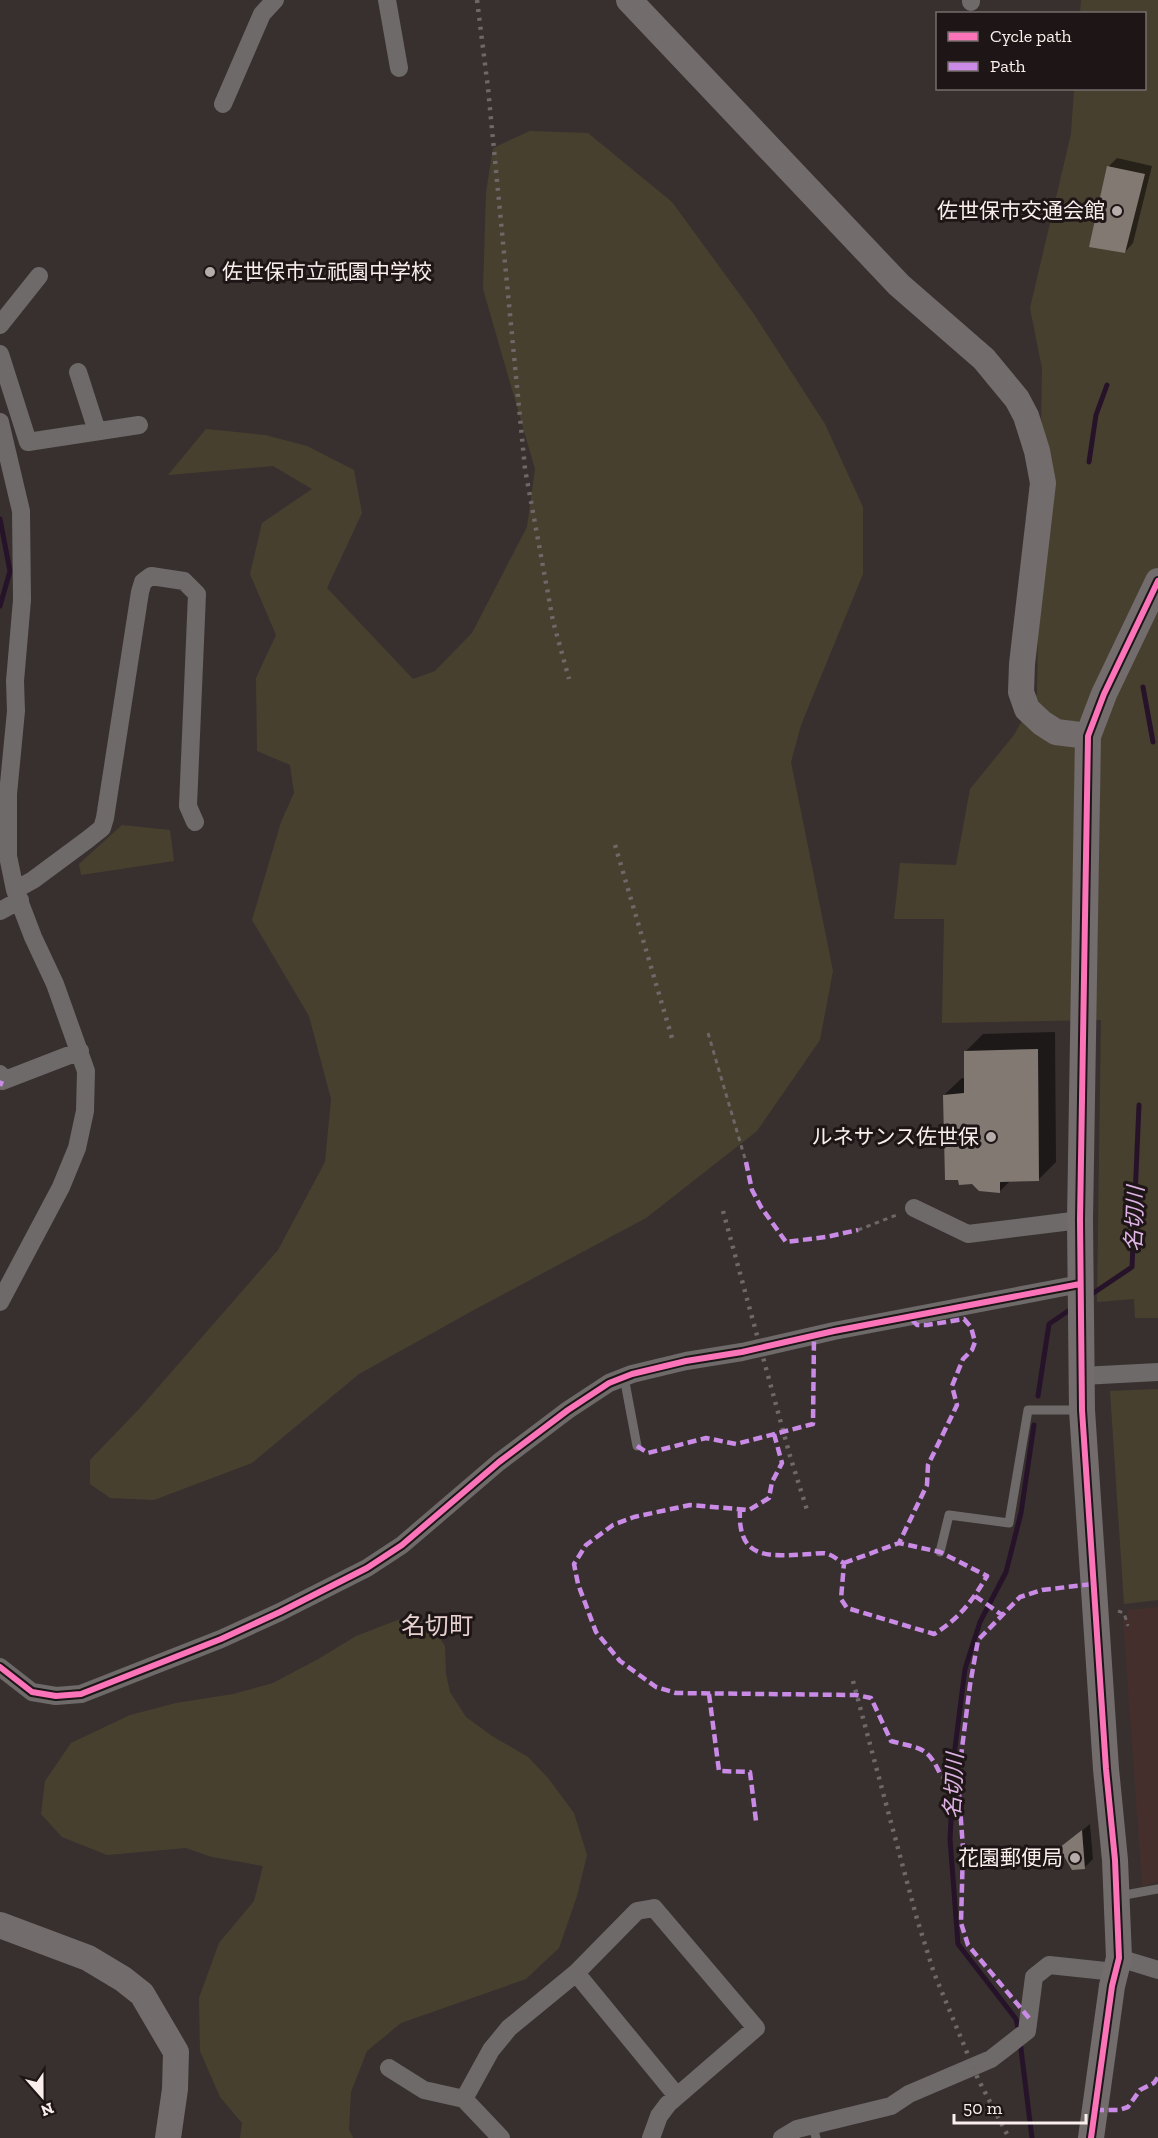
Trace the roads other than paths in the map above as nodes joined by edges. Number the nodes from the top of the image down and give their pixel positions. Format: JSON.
{"nodes":[{"id":1,"x":275,"y":0,"type":"edge"},
{"id":2,"x":387,"y":0,"type":"edge"},
{"id":3,"x":629,"y":0,"type":"edge"},
{"id":4,"x":399,"y":68,"type":"dead end"},
{"id":5,"x":223,"y":104,"type":"dead end"},
{"id":6,"x":39,"y":276,"type":"dead end"},
{"id":7,"x":0,"y":325,"type":"edge"},
{"id":8,"x":0,"y":354,"type":"edge"},
{"id":9,"x":78,"y":372,"type":"dead end"},
{"id":10,"x":0,"y":422,"type":"edge"},
{"id":11,"x":139,"y":425,"type":"dead end"},
{"id":12,"x":97,"y":431,"type":"junction"},
{"id":13,"x":1158,"y":581,"type":"edge"},
{"id":14,"x":15,"y":681,"type":"junction"},
{"id":15,"x":0,"y":694,"type":"edge"},
{"id":16,"x":1088,"y":736,"type":"junction"},
{"id":17,"x":195,"y":822,"type":"dead end"},
{"id":18,"x":18,"y":895,"type":"junction"},
{"id":19,"x":0,"y":911,"type":"edge"},
{"id":20,"x":80,"y":1051,"type":"junction"},
{"id":21,"x":0,"y":1074,"type":"edge"},
{"id":22,"x":914,"y":1208,"type":"road end"},
{"id":23,"x":1080,"y":1220,"type":"junction"},
{"id":24,"x":6,"y":1276,"type":"edge"},
{"id":25,"x":1080,"y":1287,"type":"junction"},
{"id":26,"x":0,"y":1302,"type":"edge"},
{"id":27,"x":1158,"y":1372,"type":"edge"},
{"id":28,"x":1082,"y":1376,"type":"junction"},
{"id":29,"x":624,"y":1377,"type":"junction"},
{"id":30,"x":1082,"y":1410,"type":"junction"},
{"id":31,"x":637,"y":1446,"type":"dead end"},
{"id":32,"x":940,"y":1552,"type":"dead end"},
{"id":33,"x":0,"y":1667,"type":"edge"},
{"id":34,"x":1158,"y":1889,"type":"edge"},
{"id":35,"x":1116,"y":1896,"type":"junction"},
{"id":36,"x":0,"y":1925,"type":"edge"},
{"id":37,"x":1117,"y":1965,"type":"junction"},
{"id":38,"x":1158,"y":1970,"type":"edge"},
{"id":39,"x":576,"y":1973,"type":"junction"},
{"id":40,"x":389,"y":2068,"type":"dead end"},
{"id":41,"x":677,"y":2096,"type":"junction"},
{"id":42,"x":464,"y":2099,"type":"junction"},
{"id":43,"x":814,"y":2132,"type":"edge"},
{"id":44,"x":168,"y":2138,"type":"edge"},
{"id":45,"x":501,"y":2138,"type":"edge"},
{"id":46,"x":651,"y":2138,"type":"edge"},
{"id":47,"x":782,"y":2138,"type":"edge"},
{"id":48,"x":1091,"y":2138,"type":"edge"}],
"edges":[{"from":1,"to":5,"type":"street"},
{"from":2,"to":4,"type":"street"},
{"from":3,"to":16,"type":"street"},
{"from":6,"to":7,"type":"street"},
{"from":8,"to":12,"type":"street"},
{"from":9,"to":12,"type":"street"},
{"from":10,"to":14,"type":"street"},
{"from":11,"to":12,"type":"street"},
{"from":13,"to":16,"type":"street"},
{"from":14,"to":15,"type":"street"},
{"from":14,"to":18,"type":"street"},
{"from":16,"to":23,"type":"street"},
{"from":17,"to":18,"type":"street"},
{"from":18,"to":19,"type":"street"},
{"from":18,"to":20,"type":"street"},
{"from":20,"to":21,"type":"street"},
{"from":20,"to":24,"type":"street"},
{"from":22,"to":23,"type":"street"},
{"from":23,"to":25,"type":"street"},
{"from":24,"to":26,"type":"street"},
{"from":25,"to":28,"type":"street"},
{"from":25,"to":29,"type":"street"},
{"from":27,"to":28,"type":"street"},
{"from":28,"to":30,"type":"street"},
{"from":29,"to":31,"type":"lane"},
{"from":29,"to":33,"type":"street"},
{"from":30,"to":32,"type":"lane"},
{"from":30,"to":35,"type":"street"},
{"from":34,"to":35,"type":"lane"},
{"from":35,"to":37,"type":"street"},
{"from":36,"to":44,"type":"street"},
{"from":37,"to":38,"type":"street"},
{"from":37,"to":43,"type":"street"},
{"from":37,"to":48,"type":"street"},
{"from":39,"to":41,"type":"street"},
{"from":39,"to":41,"type":"street"},
{"from":39,"to":42,"type":"street"},
{"from":40,"to":42,"type":"street"},
{"from":41,"to":46,"type":"street"},
{"from":42,"to":45,"type":"street"},
{"from":43,"to":47,"type":"street"}]}
